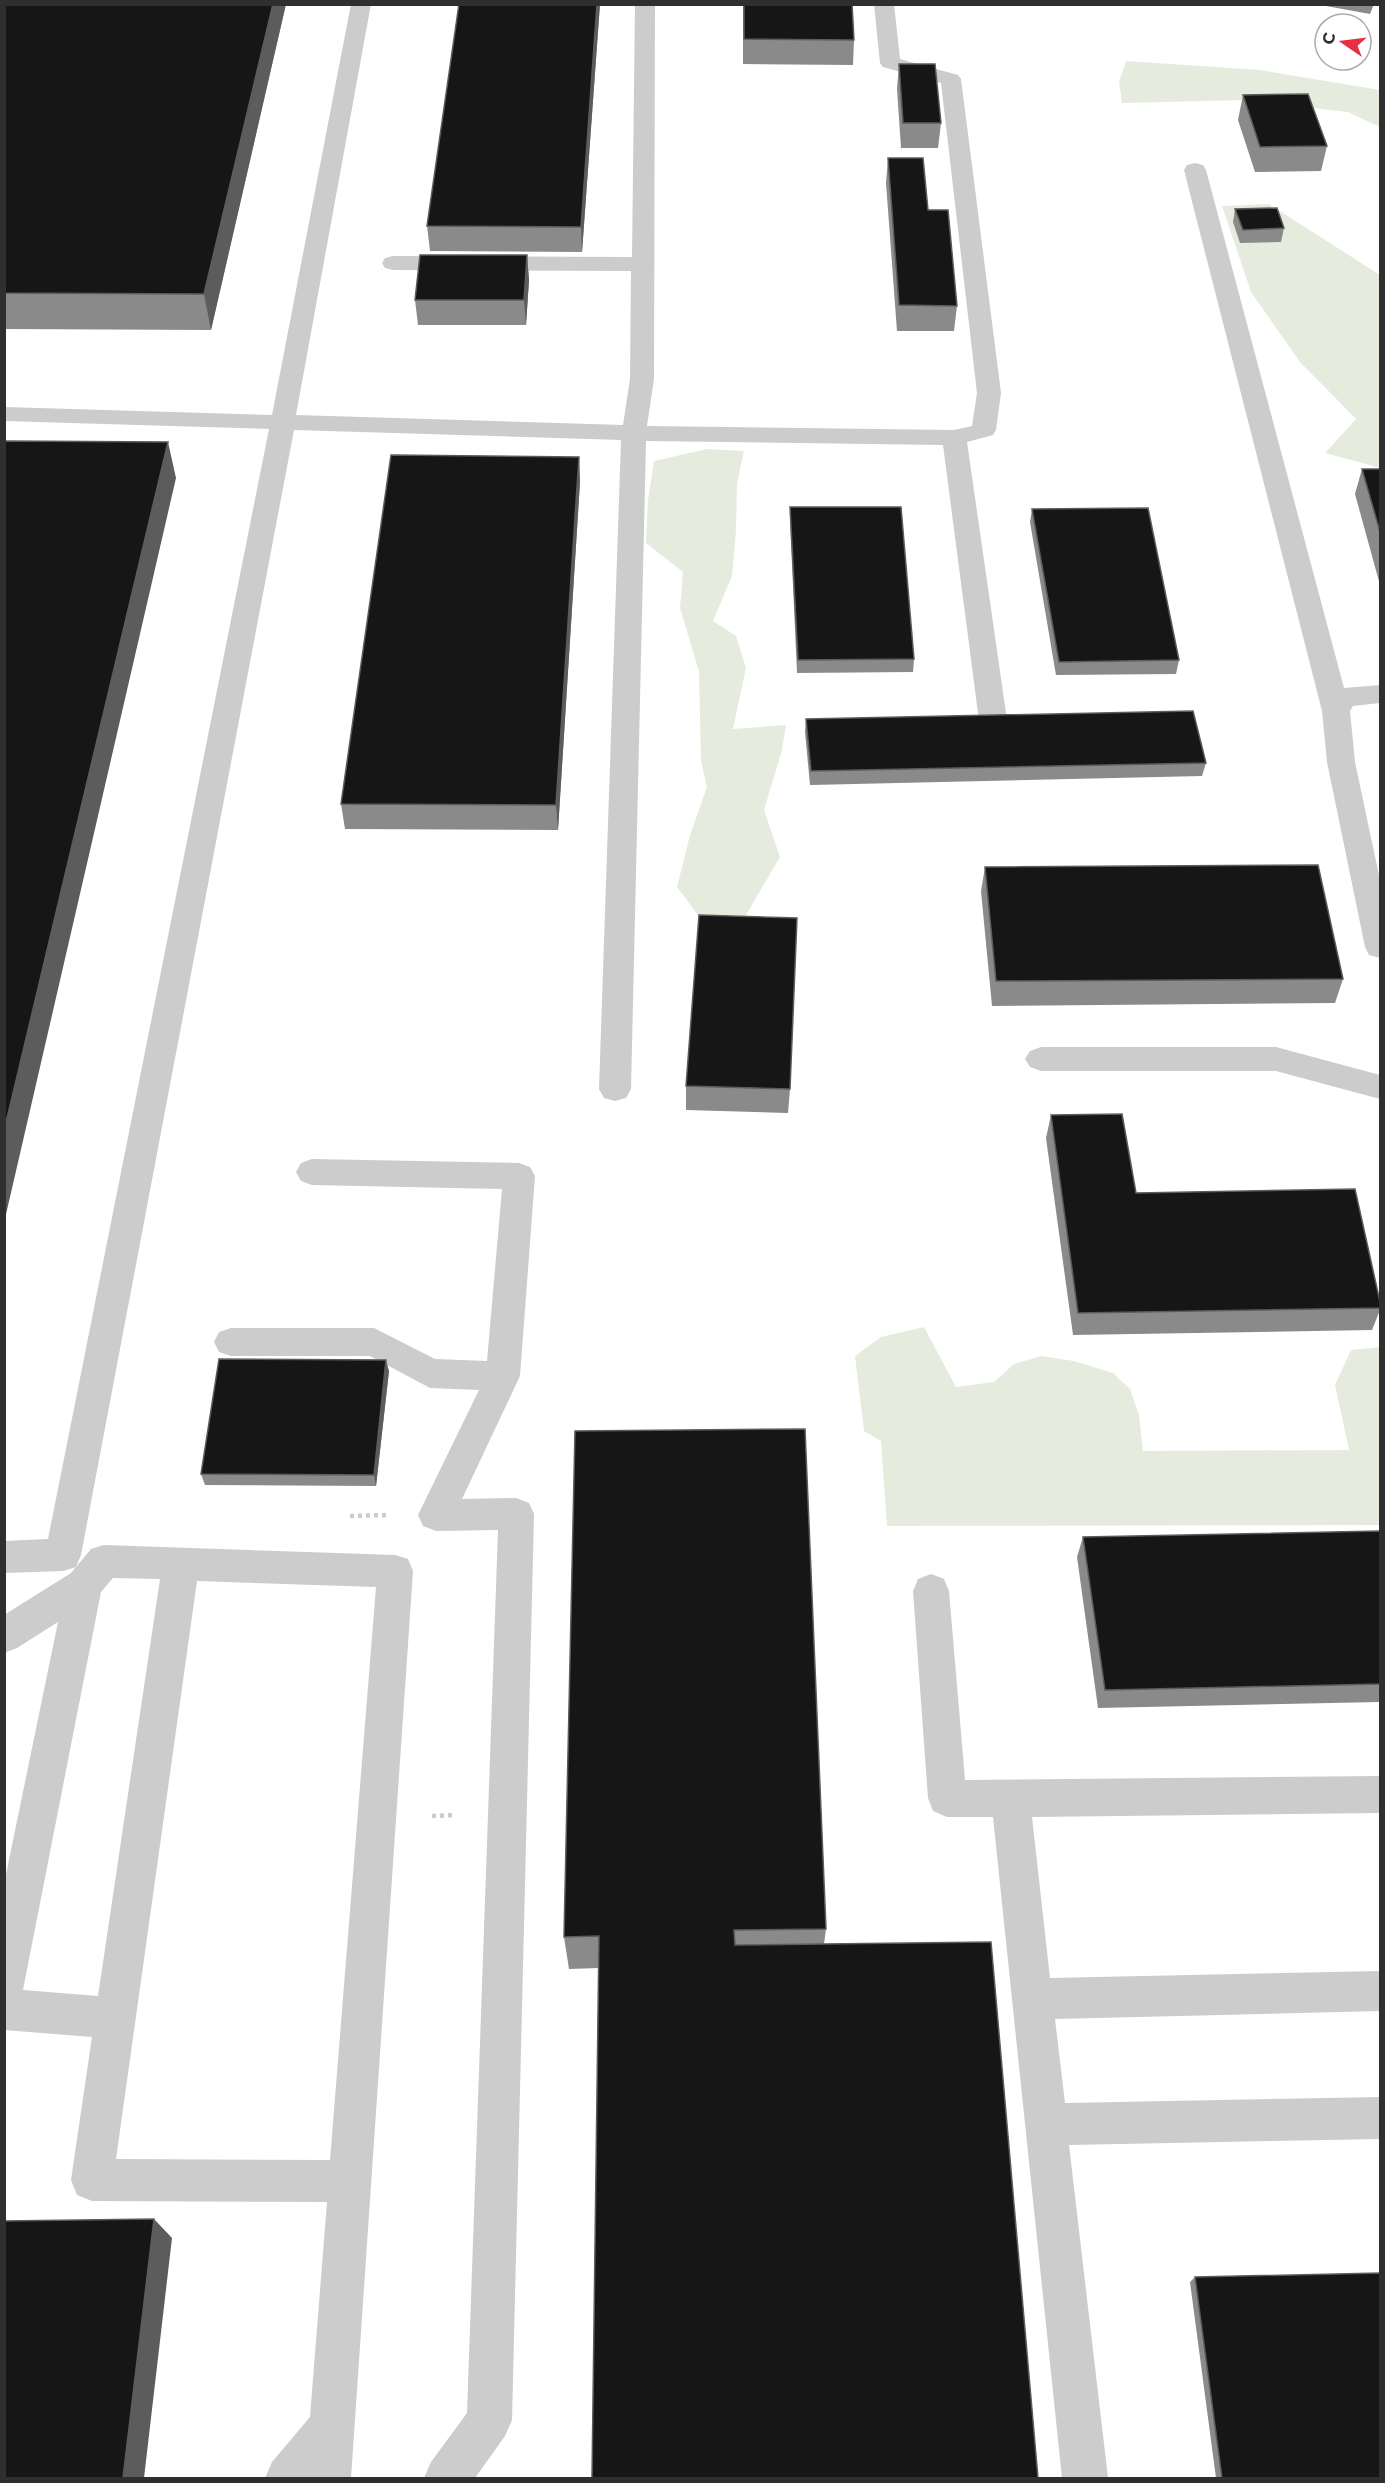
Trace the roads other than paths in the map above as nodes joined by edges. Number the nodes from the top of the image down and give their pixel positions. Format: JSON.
{"nodes":[{"id":1,"x":361,"y":4,"type":"edge"},
{"id":2,"x":645,"y":4,"type":"edge"},
{"id":3,"x":885,"y":4,"type":"edge"},
{"id":4,"x":1195,"y":171,"type":"dead end"},
{"id":5,"x":393,"y":262,"type":"dead end"},
{"id":6,"x":643,"y":264,"type":"junction"},
{"id":7,"x":4,"y":414,"type":"edge"},
{"id":8,"x":283,"y":422,"type":"junction"},
{"id":9,"x":634,"y":433,"type":"junction"},
{"id":10,"x":954,"y":438,"type":"junction"},
{"id":11,"x":1380,"y":694,"type":"edge"},
{"id":12,"x":1336,"y":711,"type":"junction"},
{"id":13,"x":992,"y":713,"type":"edge"},
{"id":14,"x":1380,"y":947,"type":"edge"},
{"id":15,"x":1041,"y":1059,"type":"dead end"},
{"id":16,"x":1380,"y":1087,"type":"edge"},
{"id":17,"x":615,"y":1089,"type":"dead end"},
{"id":18,"x":312,"y":1173,"type":"dead end"},
{"id":19,"x":231,"y":1342,"type":"dead end"},
{"id":20,"x":503,"y":1376,"type":"junction"},
{"id":21,"x":4,"y":1557,"type":"edge"},
{"id":22,"x":181,"y":1562,"type":"junction"},
{"id":23,"x":84,"y":1585,"type":"junction"},
{"id":24,"x":931,"y":1592,"type":"dead end"},
{"id":25,"x":4,"y":1636,"type":"edge"},
{"id":26,"x":1380,"y":1794,"type":"edge"},
{"id":27,"x":1010,"y":1798,"type":"junction"},
{"id":28,"x":4,"y":1986,"type":"edge"},
{"id":29,"x":1380,"y":1991,"type":"edge"},
{"id":30,"x":1032,"y":1999,"type":"junction"},
{"id":31,"x":4,"y":2009,"type":"edge"},
{"id":32,"x":115,"y":2018,"type":"junction"},
{"id":33,"x":1380,"y":2118,"type":"edge"},
{"id":34,"x":1046,"y":2124,"type":"junction"},
{"id":35,"x":350,"y":2181,"type":"junction"},
{"id":36,"x":332,"y":2426,"type":"junction"},
{"id":37,"x":288,"y":2478,"type":"edge"},
{"id":38,"x":328,"y":2478,"type":"edge"},
{"id":39,"x":447,"y":2478,"type":"edge"},
{"id":40,"x":1084,"y":2478,"type":"edge"}],
"edges":[{"from":1,"to":8,"type":"lane"},
{"from":2,"to":6,"type":"lane"},
{"from":3,"to":10,"type":"lane"},
{"from":4,"to":12,"type":"lane"},
{"from":5,"to":6,"type":"lane"},
{"from":6,"to":9,"type":"lane"},
{"from":7,"to":8,"type":"lane"},
{"from":8,"to":9,"type":"lane"},
{"from":8,"to":21,"type":"lane"},
{"from":9,"to":10,"type":"lane"},
{"from":9,"to":17,"type":"lane"},
{"from":10,"to":13,"type":"lane"},
{"from":11,"to":12,"type":"lane"},
{"from":12,"to":14,"type":"lane"},
{"from":15,"to":16,"type":"lane"},
{"from":18,"to":20,"type":"lane"},
{"from":19,"to":20,"type":"lane"},
{"from":20,"to":39,"type":"lane"},
{"from":22,"to":23,"type":"lane"},
{"from":22,"to":32,"type":"lane"},
{"from":22,"to":35,"type":"lane"},
{"from":23,"to":25,"type":"lane"},
{"from":23,"to":28,"type":"lane"},
{"from":24,"to":27,"type":"lane"},
{"from":26,"to":27,"type":"lane"},
{"from":27,"to":30,"type":"lane"},
{"from":29,"to":30,"type":"lane"},
{"from":30,"to":34,"type":"lane"},
{"from":31,"to":32,"type":"lane"},
{"from":32,"to":35,"type":"lane"},
{"from":33,"to":34,"type":"lane"},
{"from":34,"to":40,"type":"lane"},
{"from":35,"to":36,"type":"lane"},
{"from":36,"to":37,"type":"lane"},
{"from":36,"to":38,"type":"lane"}]}
